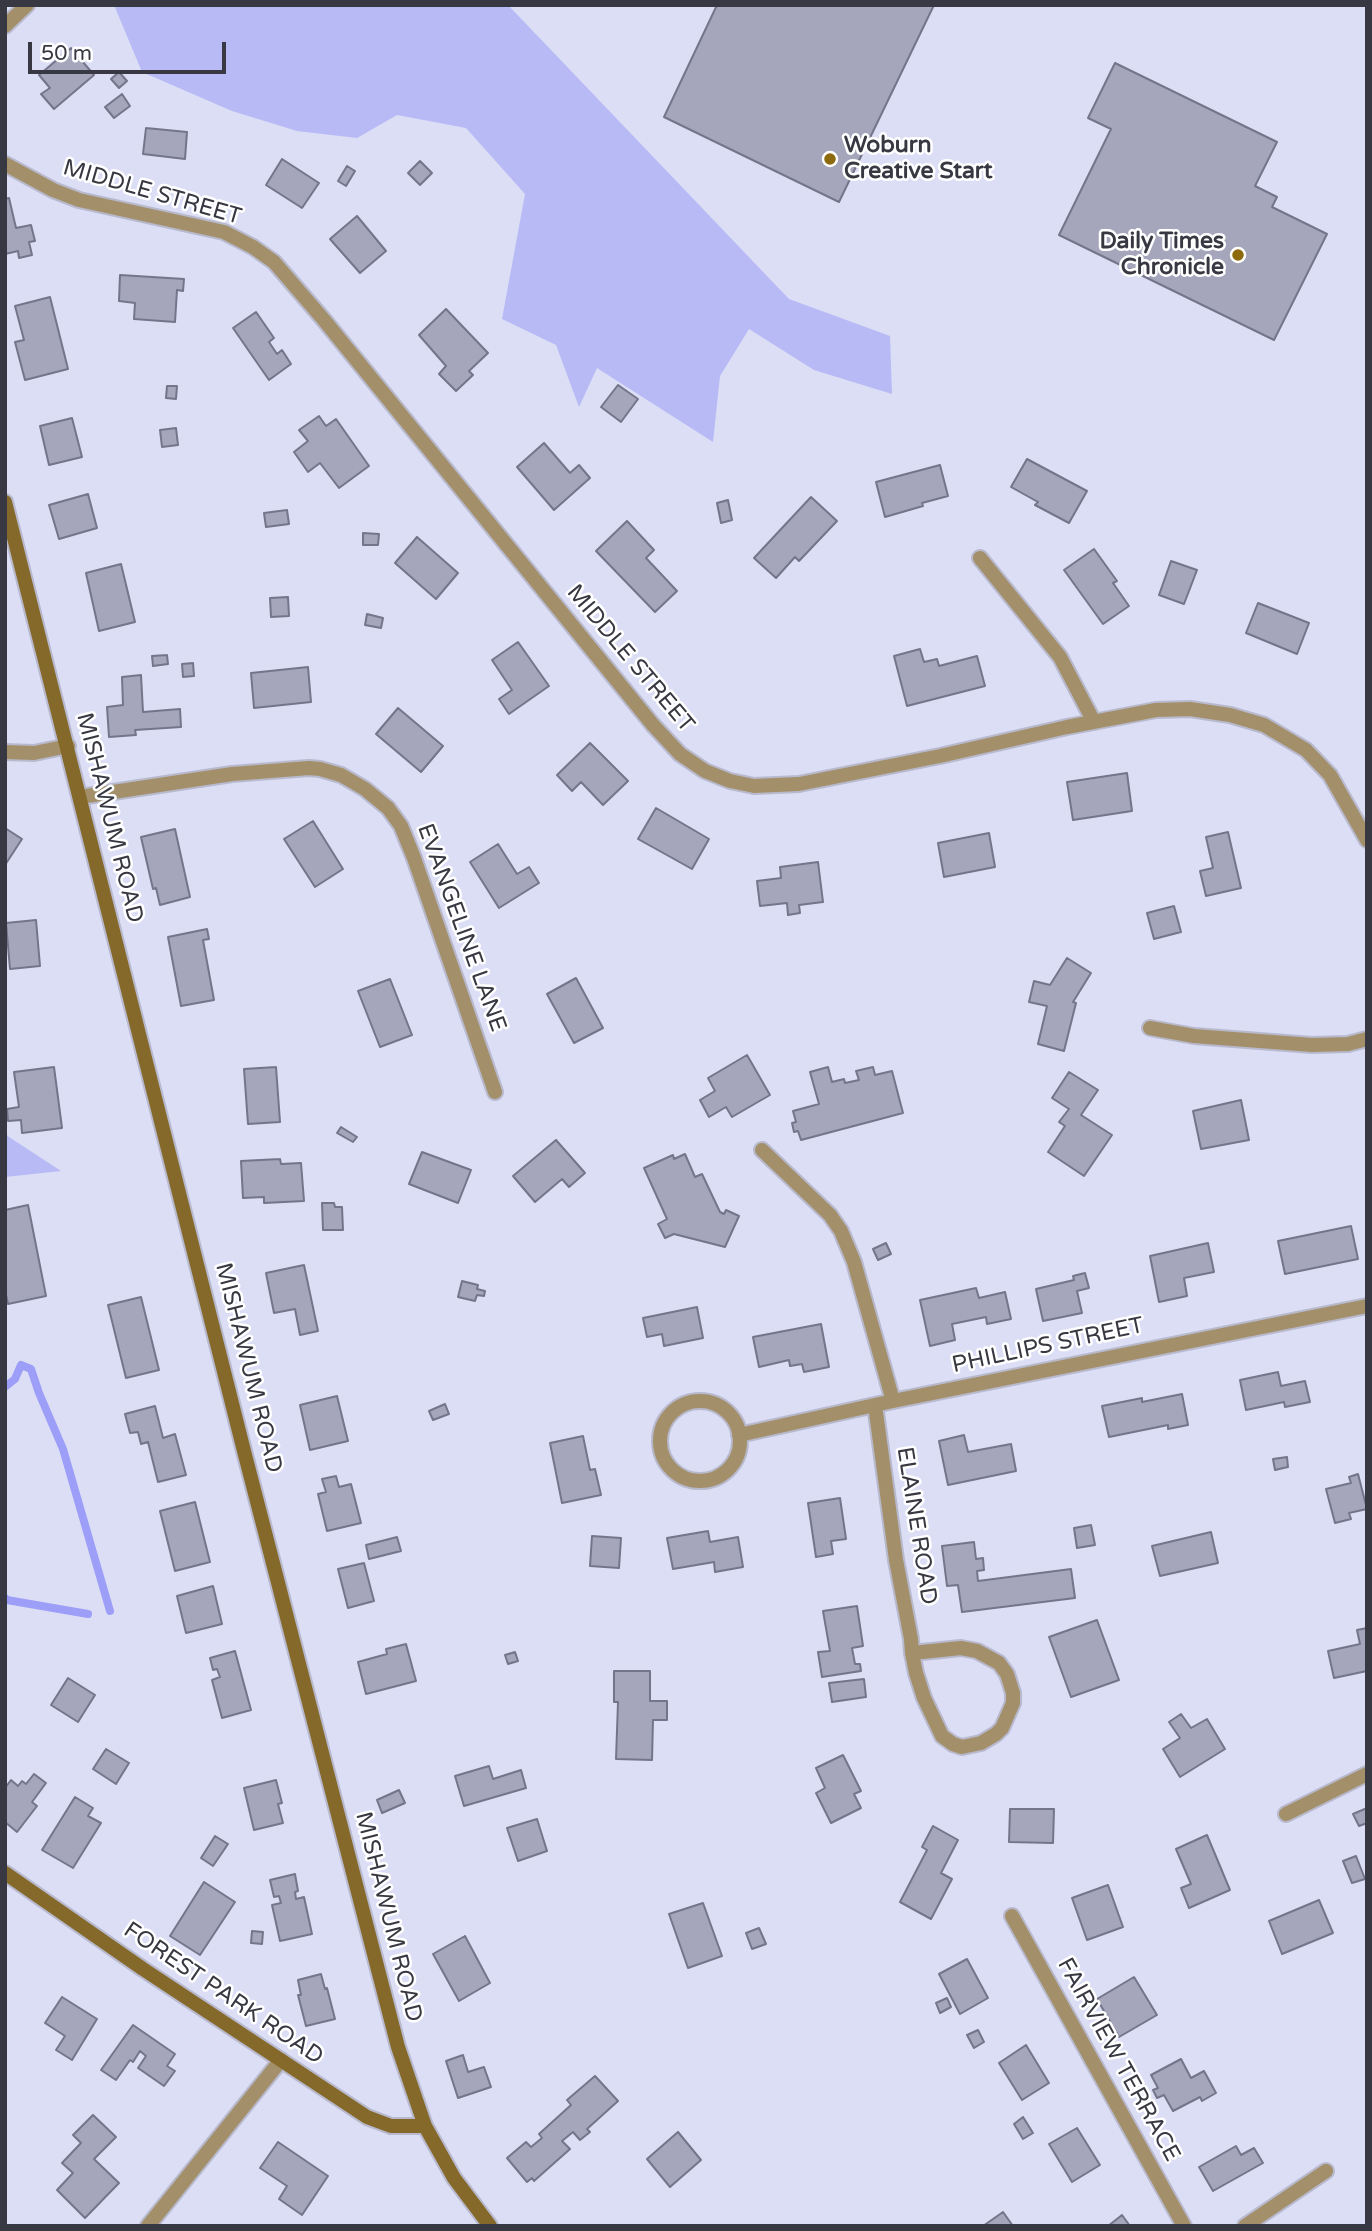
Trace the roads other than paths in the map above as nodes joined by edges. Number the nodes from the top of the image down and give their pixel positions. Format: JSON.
{"nodes":[{"id":1,"x":27,"y":5,"type":"edge"},
{"id":2,"x":5,"y":26,"type":"edge"},
{"id":3,"x":5,"y":164,"type":"edge"},
{"id":4,"x":5,"y":502,"type":"edge"},
{"id":5,"x":980,"y":558,"type":"dead end"},
{"id":6,"x":1094,"y":722,"type":"junction"},
{"id":7,"x":68,"y":746,"type":"junction"},
{"id":8,"x":5,"y":752,"type":"edge"},
{"id":9,"x":80,"y":797,"type":"junction"},
{"id":10,"x":1367,"y":840,"type":"edge"},
{"id":11,"x":1150,"y":1028,"type":"dead end"},
{"id":12,"x":1367,"y":1039,"type":"edge"},
{"id":13,"x":495,"y":1092,"type":"dead end"},
{"id":14,"x":762,"y":1150,"type":"dead end"},
{"id":15,"x":1367,"y":1306,"type":"edge"},
{"id":16,"x":893,"y":1401,"type":"junction"},
{"id":17,"x":875,"y":1405,"type":"junction"},
{"id":18,"x":739,"y":1435,"type":"junction"},
{"id":19,"x":912,"y":1653,"type":"junction"},
{"id":20,"x":1367,"y":1774,"type":"edge"},
{"id":21,"x":1286,"y":1814,"type":"dead end"},
{"id":22,"x":5,"y":1873,"type":"edge"},
{"id":23,"x":1012,"y":1916,"type":"dead end"},
{"id":24,"x":281,"y":2060,"type":"junction"},
{"id":25,"x":425,"y":2126,"type":"junction"},
{"id":26,"x":1326,"y":2171,"type":"dead end"},
{"id":27,"x":148,"y":2226,"type":"edge"},
{"id":28,"x":490,"y":2226,"type":"edge"},
{"id":29,"x":1184,"y":2226,"type":"edge"},
{"id":30,"x":1245,"y":2226,"type":"edge"}],
"edges":[{"from":1,"to":2,"type":"street"},
{"from":3,"to":6,"type":"street","name":"MIDDLE STREET"},
{"from":4,"to":7,"type":"main road","name":"MISHAWUM ROAD"},
{"from":5,"to":6,"type":"street"},
{"from":6,"to":10,"type":"street","name":"MIDDLE STREET"},
{"from":7,"to":8,"type":"street"},
{"from":7,"to":9,"type":"main road","name":"MISHAWUM ROAD"},
{"from":9,"to":13,"type":"street","name":"EVANGELINE LANE"},
{"from":9,"to":25,"type":"main road","name":"MISHAWUM ROAD"},
{"from":11,"to":12,"type":"street"},
{"from":14,"to":16,"type":"street"},
{"from":15,"to":16,"type":"street","name":"PHILLIPS STREET"},
{"from":16,"to":17,"type":"street","name":"PHILLIPS STREET"},
{"from":17,"to":18,"type":"street","name":"PHILLIPS STREET"},
{"from":17,"to":19,"type":"street","name":"ELAINE ROAD"},
{"from":18,"to":18,"type":"street"},
{"from":19,"to":19,"type":"street","name":"ELAINE ROAD"},
{"from":20,"to":21,"type":"street"},
{"from":22,"to":24,"type":"main road","name":"FOREST PARK ROAD"},
{"from":23,"to":29,"type":"street","name":"FAIRVIEW TERRACE"},
{"from":24,"to":25,"type":"main road","name":"FOREST PARK ROAD"},
{"from":24,"to":27,"type":"street"},
{"from":25,"to":28,"type":"main road","name":"MISHAWUM ROAD"},
{"from":26,"to":30,"type":"street"}]}
